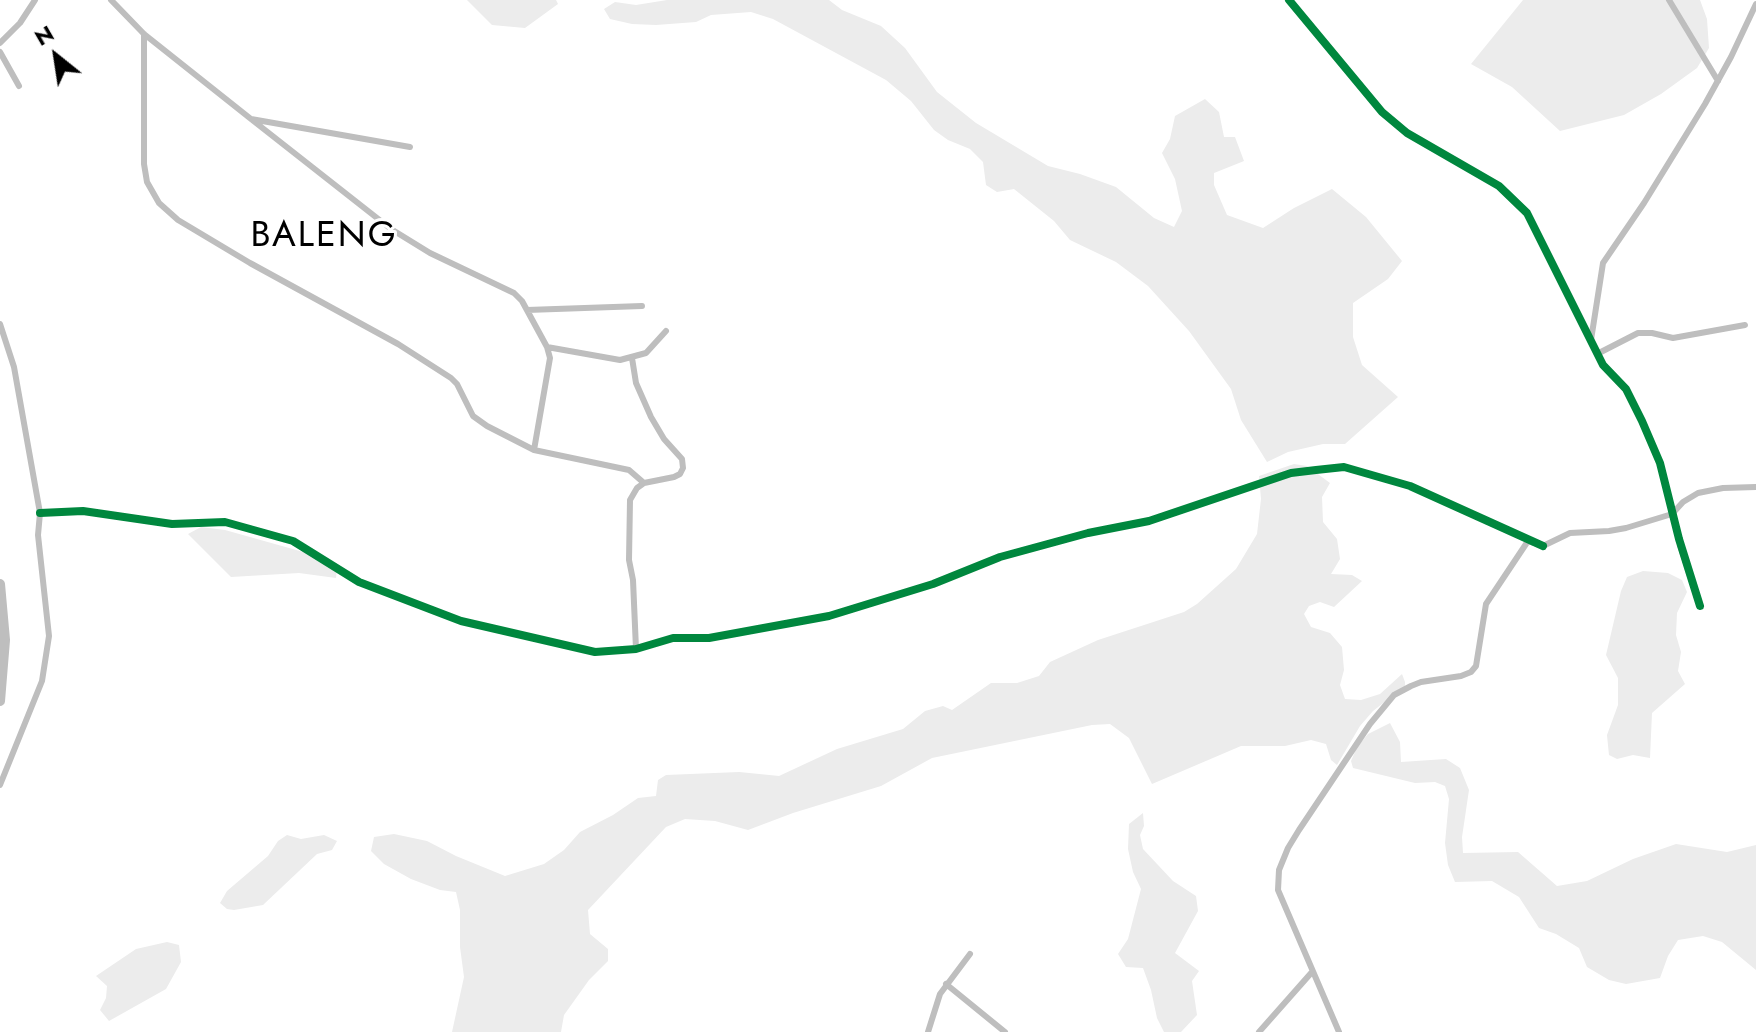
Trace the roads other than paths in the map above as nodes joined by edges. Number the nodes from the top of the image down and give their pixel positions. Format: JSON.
{"nodes":[{"id":1,"x":35,"y":0,"type":"edge"},
{"id":2,"x":111,"y":0,"type":"edge"},
{"id":3,"x":1289,"y":0,"type":"edge"},
{"id":4,"x":1669,"y":0,"type":"edge"},
{"id":5,"x":1756,"y":4,"type":"edge"},
{"id":6,"x":144,"y":34,"type":"junction"},
{"id":7,"x":0,"y":43,"type":"edge"},
{"id":8,"x":0,"y":52,"type":"edge"},
{"id":9,"x":1718,"y":81,"type":"junction"},
{"id":10,"x":19,"y":86,"type":"dead end"},
{"id":11,"x":251,"y":119,"type":"junction"},
{"id":12,"x":410,"y":147,"type":"dead end"},
{"id":13,"x":642,"y":306,"type":"dead end"},
{"id":14,"x":527,"y":310,"type":"junction"},
{"id":15,"x":0,"y":324,"type":"edge"},
{"id":16,"x":1745,"y":325,"type":"dead end"},
{"id":17,"x":666,"y":331,"type":"dead end"},
{"id":18,"x":1591,"y":340,"type":"junction"},
{"id":19,"x":547,"y":347,"type":"junction"},
{"id":20,"x":1597,"y":354,"type":"junction"},
{"id":21,"x":632,"y":358,"type":"junction"},
{"id":22,"x":534,"y":450,"type":"junction"},
{"id":23,"x":644,"y":483,"type":"junction"},
{"id":24,"x":1756,"y":487,"type":"edge"},
{"id":25,"x":40,"y":513,"type":"junction"},
{"id":26,"x":1672,"y":514,"type":"junction"},
{"id":27,"x":1543,"y":546,"type":"junction"},
{"id":28,"x":0,"y":584,"type":"edge"},
{"id":29,"x":1700,"y":606,"type":"dead end"},
{"id":30,"x":636,"y":649,"type":"junction"},
{"id":31,"x":0,"y":701,"type":"edge"},
{"id":32,"x":0,"y":785,"type":"edge"},
{"id":33,"x":970,"y":954,"type":"dead end"},
{"id":34,"x":1312,"y":972,"type":"junction"},
{"id":35,"x":946,"y":984,"type":"junction"},
{"id":36,"x":928,"y":1032,"type":"edge"},
{"id":37,"x":1005,"y":1032,"type":"edge"},
{"id":38,"x":1259,"y":1032,"type":"edge"},
{"id":39,"x":1339,"y":1032,"type":"edge"}],
"edges":[{"from":1,"to":7,"type":"street"},
{"from":2,"to":6,"type":"street"},
{"from":3,"to":18,"type":"street"},
{"from":4,"to":9,"type":"street"},
{"from":5,"to":9,"type":"street"},
{"from":6,"to":11,"type":"street"},
{"from":6,"to":22,"type":"street"},
{"from":8,"to":10,"type":"street"},
{"from":9,"to":18,"type":"street"},
{"from":11,"to":12,"type":"street"},
{"from":11,"to":14,"type":"street"},
{"from":13,"to":14,"type":"street"},
{"from":14,"to":19,"type":"street"},
{"from":15,"to":25,"type":"street"},
{"from":16,"to":20,"type":"street"},
{"from":17,"to":21,"type":"street"},
{"from":18,"to":20,"type":"street"},
{"from":19,"to":21,"type":"street"},
{"from":19,"to":22,"type":"street"},
{"from":20,"to":26,"type":"street"},
{"from":21,"to":23,"type":"street"},
{"from":22,"to":23,"type":"street"},
{"from":23,"to":30,"type":"street"},
{"from":24,"to":26,"type":"street"},
{"from":25,"to":30,"type":"street"},
{"from":25,"to":32,"type":"street"},
{"from":26,"to":27,"type":"street"},
{"from":26,"to":29,"type":"street"},
{"from":27,"to":30,"type":"street"},
{"from":27,"to":34,"type":"street"},
{"from":28,"to":31,"type":"main road"},
{"from":33,"to":35,"type":"street"},
{"from":34,"to":38,"type":"street"},
{"from":34,"to":39,"type":"street"},
{"from":35,"to":36,"type":"street"},
{"from":35,"to":37,"type":"street"}]}
